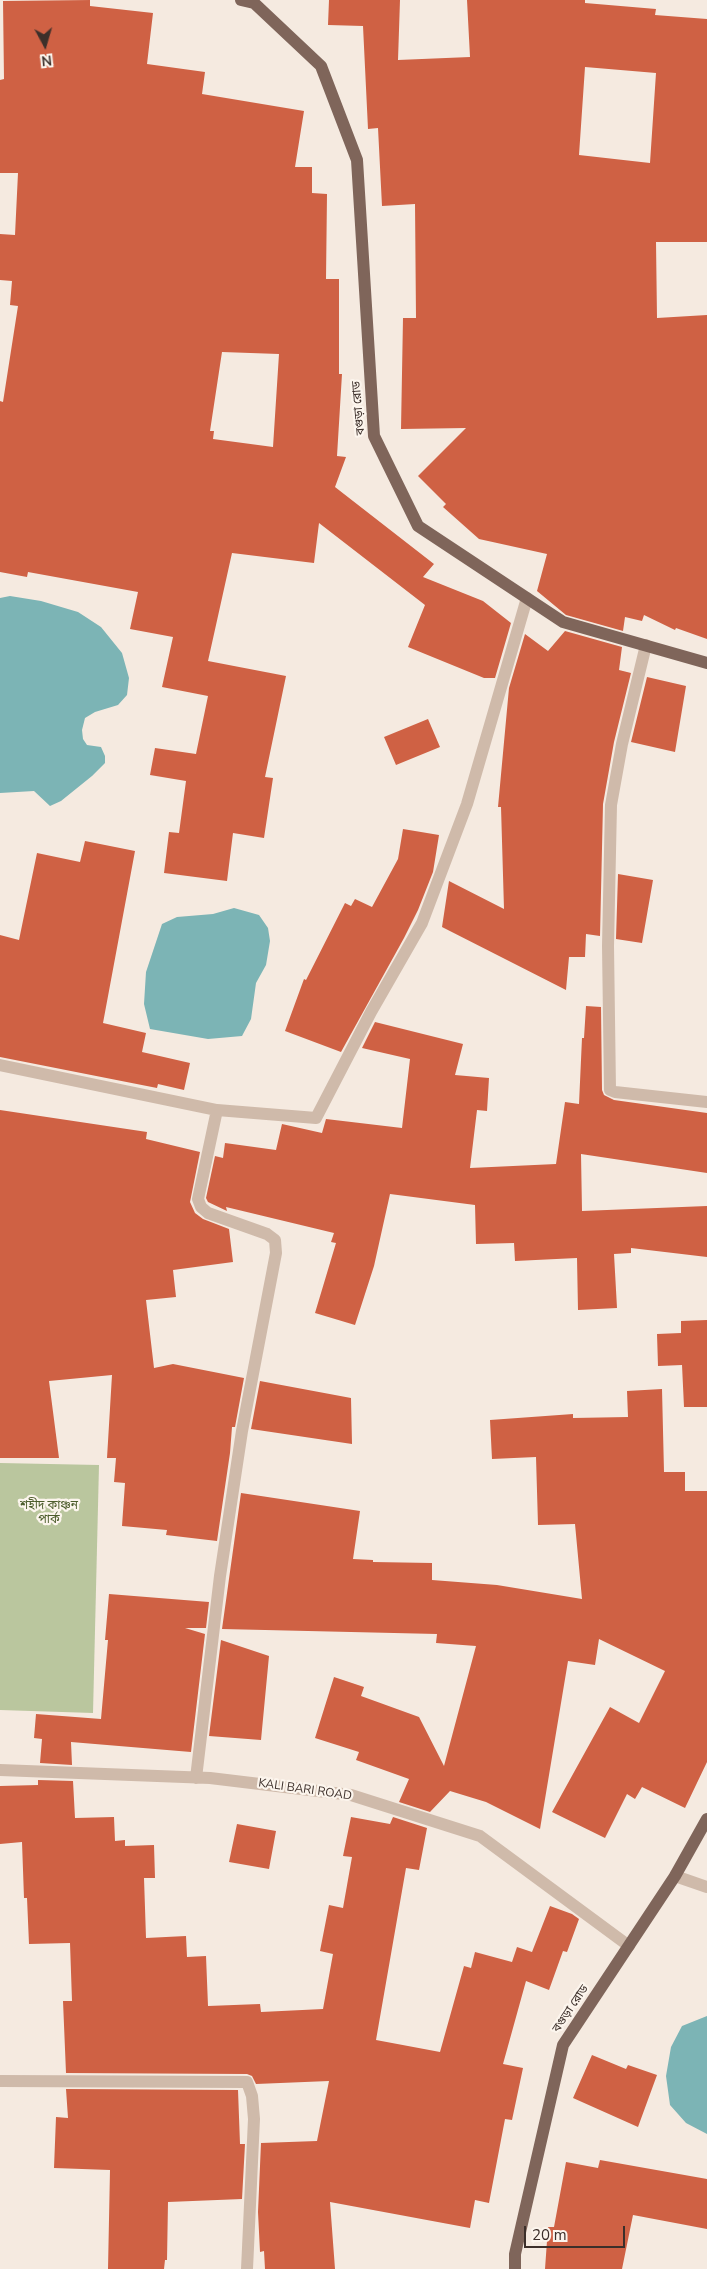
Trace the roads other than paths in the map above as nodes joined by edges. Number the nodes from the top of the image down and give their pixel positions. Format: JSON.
{"nodes":[{"id":1,"x":241,"y":0,"type":"edge"},
{"id":2,"x":527,"y":598,"type":"junction"},
{"id":3,"x":646,"y":645,"type":"junction"},
{"id":4,"x":707,"y":663,"type":"edge"},
{"id":5,"x":0,"y":1065,"type":"edge"},
{"id":6,"x":707,"y":1102,"type":"edge"},
{"id":7,"x":217,"y":1110,"type":"junction"},
{"id":8,"x":0,"y":1770,"type":"edge"},
{"id":9,"x":196,"y":1778,"type":"junction"},
{"id":10,"x":707,"y":1819,"type":"edge"},
{"id":11,"x":675,"y":1876,"type":"junction"},
{"id":12,"x":707,"y":1887,"type":"edge"},
{"id":13,"x":629,"y":1946,"type":"junction"},
{"id":14,"x":0,"y":2081,"type":"edge"},
{"id":15,"x":247,"y":2269,"type":"edge"},
{"id":16,"x":515,"y":2269,"type":"edge"}],
"edges":[{"from":1,"to":2,"type":"main road","name":"বগুড়া রোড"},
{"from":2,"to":3,"type":"main road","name":"বগুড়া রোড"},
{"from":2,"to":7,"type":"street"},
{"from":3,"to":4,"type":"main road","name":"বগুড়া রোড"},
{"from":3,"to":6,"type":"street"},
{"from":5,"to":7,"type":"street"},
{"from":7,"to":9,"type":"street"},
{"from":8,"to":9,"type":"street","name":"KALI BARI ROAD"},
{"from":9,"to":13,"type":"street","name":"KALI BARI ROAD"},
{"from":10,"to":11,"type":"main road","name":"বগুড়া রোড"},
{"from":11,"to":12,"type":"street"},
{"from":11,"to":13,"type":"main road","name":"বগুড়া রোড"},
{"from":13,"to":16,"type":"main road","name":"বগুড়া রোড"},
{"from":14,"to":15,"type":"street"}]}
